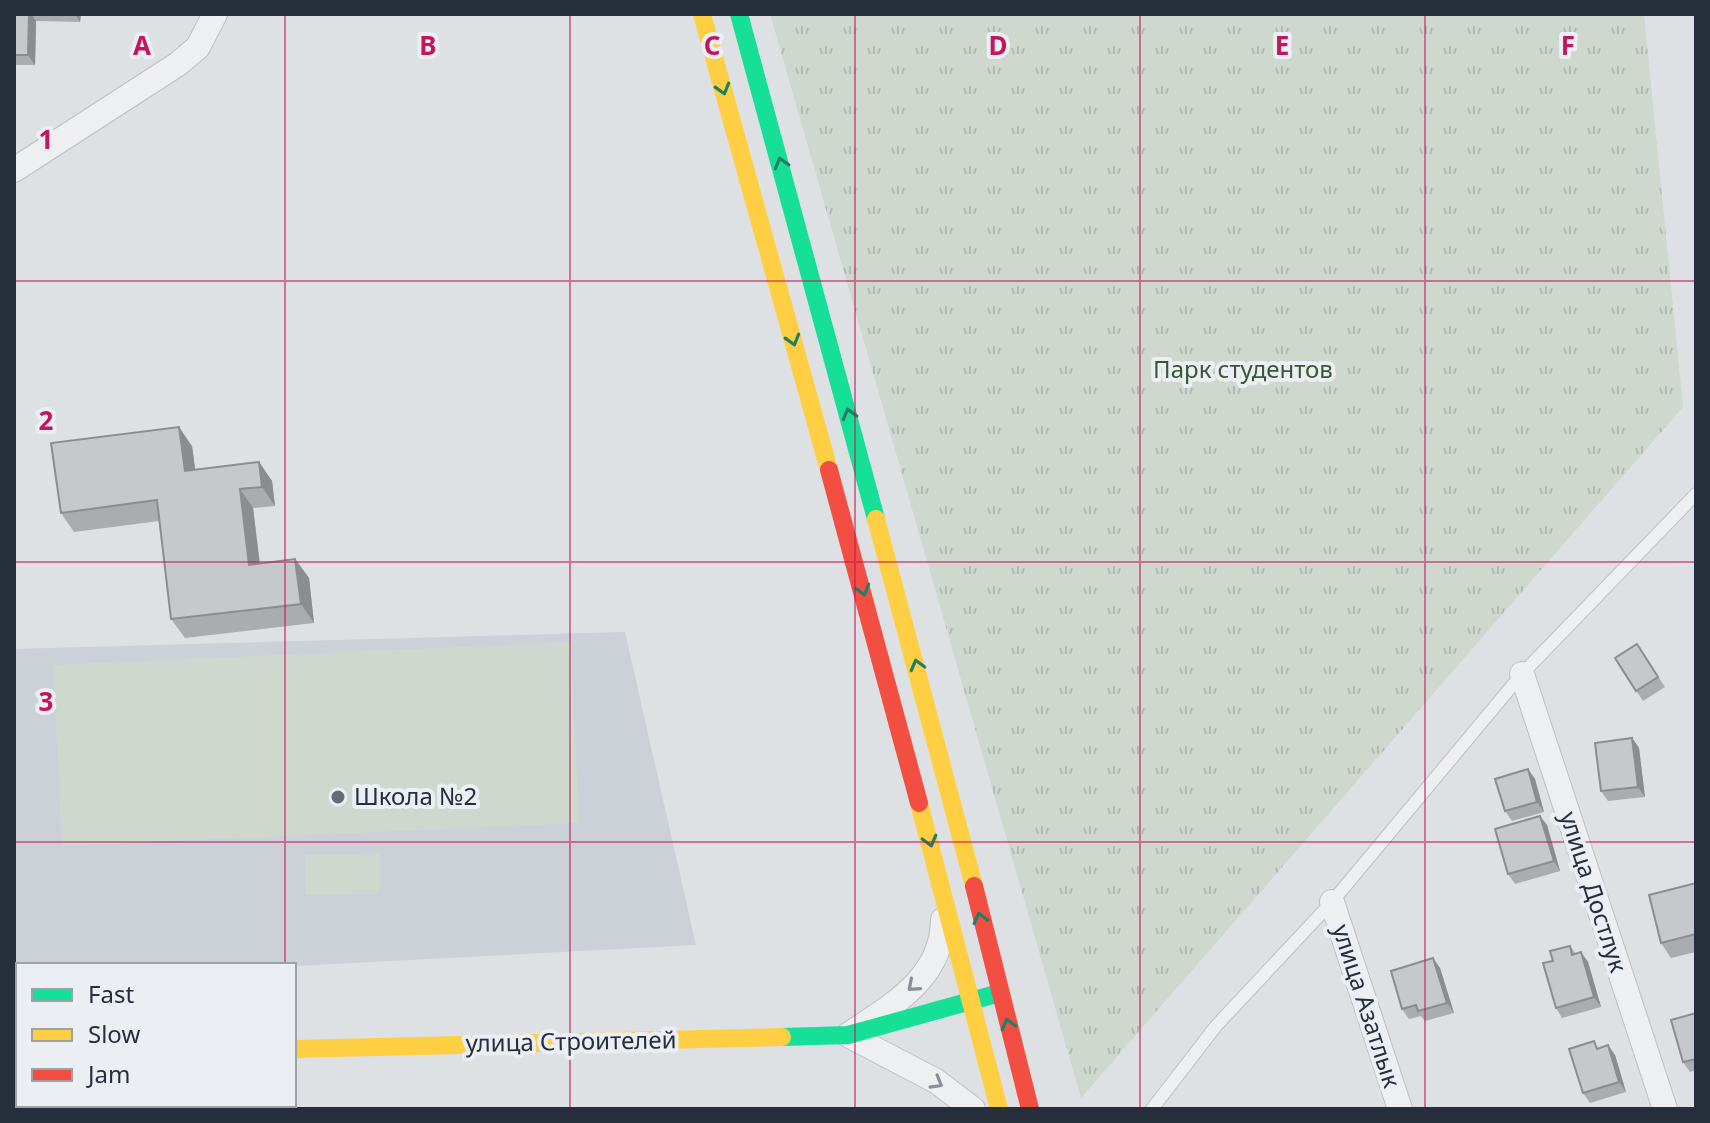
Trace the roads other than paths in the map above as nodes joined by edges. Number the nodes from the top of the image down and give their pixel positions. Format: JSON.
{"nodes":[{"id":1,"x":215,"y":14,"type":"edge"},
{"id":2,"x":702,"y":14,"type":"edge"},
{"id":3,"x":739,"y":14,"type":"edge"},
{"id":4,"x":14,"y":170,"type":"edge"},
{"id":5,"x":1696,"y":494,"type":"edge"},
{"id":6,"x":1522,"y":674,"type":"junction"},
{"id":7,"x":943,"y":890,"type":"junction"},
{"id":8,"x":1332,"y":902,"type":"junction"},
{"id":9,"x":1000,"y":993,"type":"junction"},
{"id":10,"x":972,"y":1001,"type":"junction"},
{"id":11,"x":848,"y":1035,"type":"junction"},
{"id":12,"x":296,"y":1049,"type":"edge"},
{"id":13,"x":973,"y":1109,"type":"edge"},
{"id":14,"x":999,"y":1109,"type":"edge"},
{"id":15,"x":1030,"y":1109,"type":"edge"},
{"id":16,"x":1152,"y":1109,"type":"edge"},
{"id":17,"x":1400,"y":1109,"type":"edge"},
{"id":18,"x":1665,"y":1109,"type":"edge"}],
"edges":[{"from":1,"to":4,"type":"street"},
{"from":2,"to":7,"type":"main road","one_way":true},
{"from":9,"to":3,"type":"main road","one_way":true},
{"from":5,"to":6,"type":"lane"},
{"from":6,"to":8,"type":"lane"},
{"from":6,"to":18,"type":"street","name":"улица Достлук"},
{"from":7,"to":10,"type":"main road"},
{"from":7,"to":11,"type":"street","one_way":true},
{"from":8,"to":16,"type":"lane"},
{"from":8,"to":17,"type":"street","name":"улица Азатлык"},
{"from":9,"to":10,"type":"main road","name":"улица Строителей"},
{"from":15,"to":9,"type":"main road","one_way":true},
{"from":10,"to":11,"type":"main road","name":"улица Строителей"},
{"from":10,"to":14,"type":"main road"},
{"from":11,"to":12,"type":"main road","name":"улица Строителей"},
{"from":11,"to":13,"type":"street","one_way":true}]}
